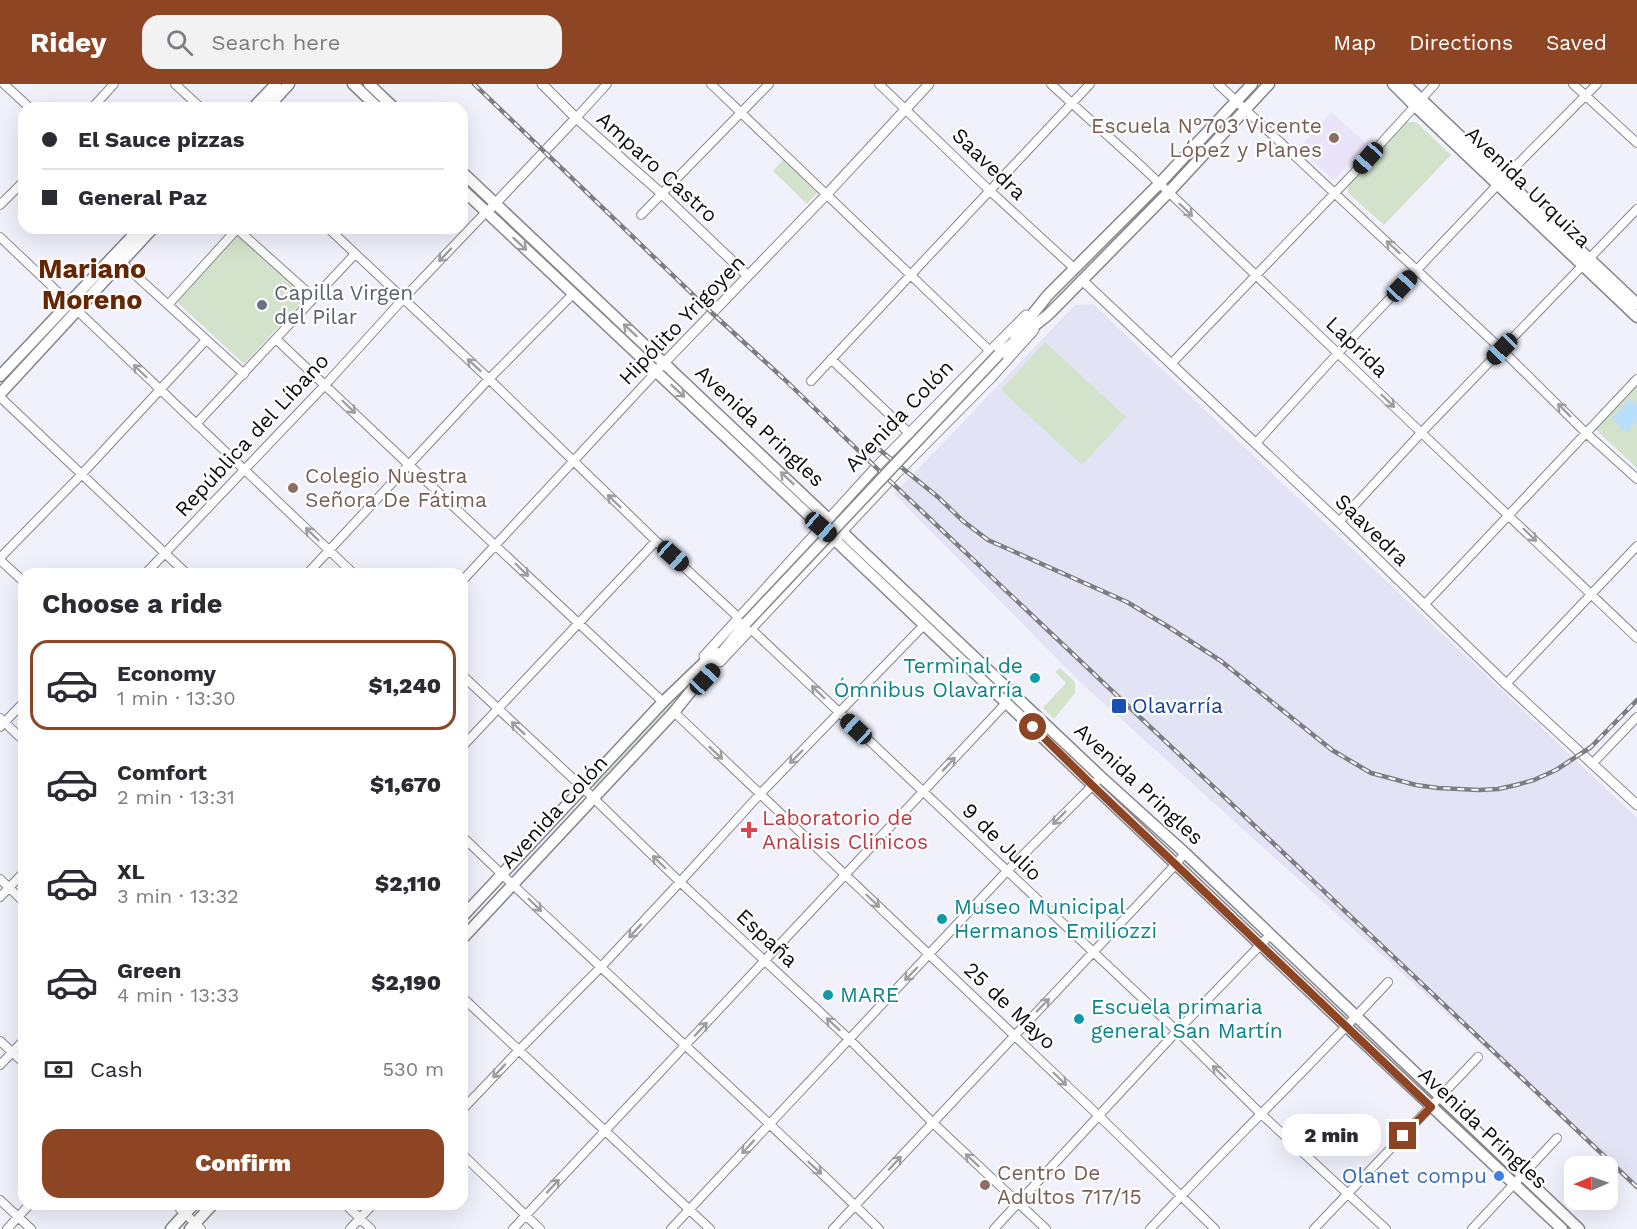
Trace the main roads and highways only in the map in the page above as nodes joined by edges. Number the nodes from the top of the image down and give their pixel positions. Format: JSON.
{"nodes":[{"id":1,"x":276,"y":84,"type":"edge"},
{"id":2,"x":289,"y":84,"type":"edge"},
{"id":3,"x":353,"y":84,"type":"edge"},
{"id":4,"x":369,"y":84,"type":"edge"},
{"id":5,"x":1252,"y":84,"type":"edge"},
{"id":6,"x":1269,"y":84,"type":"edge"},
{"id":7,"x":1393,"y":84,"type":"edge"},
{"id":8,"x":1405,"y":84,"type":"edge"},
{"id":9,"x":259,"y":102,"type":"edge"},
{"id":10,"x":272,"y":102,"type":"edge"},
{"id":11,"x":372,"y":102,"type":"edge"},
{"id":12,"x":388,"y":102,"type":"edge"},
{"id":13,"x":1418,"y":103,"type":"junction"},
{"id":14,"x":468,"y":178,"type":"edge"},
{"id":15,"x":468,"y":195,"type":"edge"},
{"id":16,"x":135,"y":234,"type":"edge"},
{"id":17,"x":147,"y":234,"type":"edge"},
{"id":18,"x":1585,"y":262,"type":"junction"},
{"id":19,"x":1637,"y":304,"type":"edge"},
{"id":20,"x":73,"y":306,"type":"junction"},
{"id":21,"x":1637,"y":317,"type":"edge"},
{"id":22,"x":995,"y":352,"type":"junction"},
{"id":23,"x":660,"y":367,"type":"junction"},
{"id":24,"x":0,"y":376,"type":"edge"},
{"id":25,"x":0,"y":396,"type":"edge"},
{"id":26,"x":839,"y":536,"type":"junction"},
{"id":27,"x":745,"y":623,"type":"junction"},
{"id":28,"x":468,"y":910,"type":"edge"},
{"id":29,"x":468,"y":933,"type":"edge"},
{"id":30,"x":190,"y":1210,"type":"edge"},
{"id":31,"x":209,"y":1210,"type":"edge"},
{"id":32,"x":196,"y":1227,"type":"edge"},
{"id":33,"x":171,"y":1229,"type":"edge"},
{"id":34,"x":1562,"y":1229,"type":"edge"},
{"id":35,"x":1580,"y":1229,"type":"edge"}],
"edges":[{"from":1,"to":9,"type":"main road"},
{"from":2,"to":10,"type":"main road"},
{"from":3,"to":11,"type":"main road"},
{"from":4,"to":12,"type":"main road"},
{"from":5,"to":22,"type":"main road","name":"Avenida Colón"},
{"from":6,"to":22,"type":"main road","name":"Avenida Colón"},
{"from":7,"to":13,"type":"main road","name":"Avenida Urquiza"},
{"from":8,"to":13,"type":"main road","name":"Avenida Urquiza"},
{"from":13,"to":18,"type":"main road","name":"Avenida Urquiza"},
{"from":23,"to":14,"type":"main road","name":"Avenida Pringles","one_way":true},
{"from":15,"to":23,"type":"main road","name":"Avenida Pringles","one_way":true},
{"from":16,"to":20,"type":"main road"},
{"from":17,"to":20,"type":"main road"},
{"from":18,"to":19,"type":"main road","name":"Avenida Urquiza"},
{"from":18,"to":21,"type":"main road","name":"Avenida Urquiza"},
{"from":20,"to":24,"type":"main road"},
{"from":20,"to":25,"type":"main road"},
{"from":22,"to":27,"type":"main road","name":"Avenida Colón","bridge":true},
{"from":26,"to":23,"type":"main road","name":"Avenida Pringles","one_way":true},
{"from":23,"to":26,"type":"main road","name":"Avenida Pringles","one_way":true},
{"from":26,"to":34,"type":"main road","name":"Avenida Pringles"},
{"from":26,"to":35,"type":"main road","name":"Avenida Pringles"},
{"from":27,"to":28,"type":"main road","name":"Avenida Colón"},
{"from":27,"to":29,"type":"main road","name":"Avenida Colón"},
{"from":30,"to":33,"type":"main road"},
{"from":31,"to":32,"type":"main road"}]}
